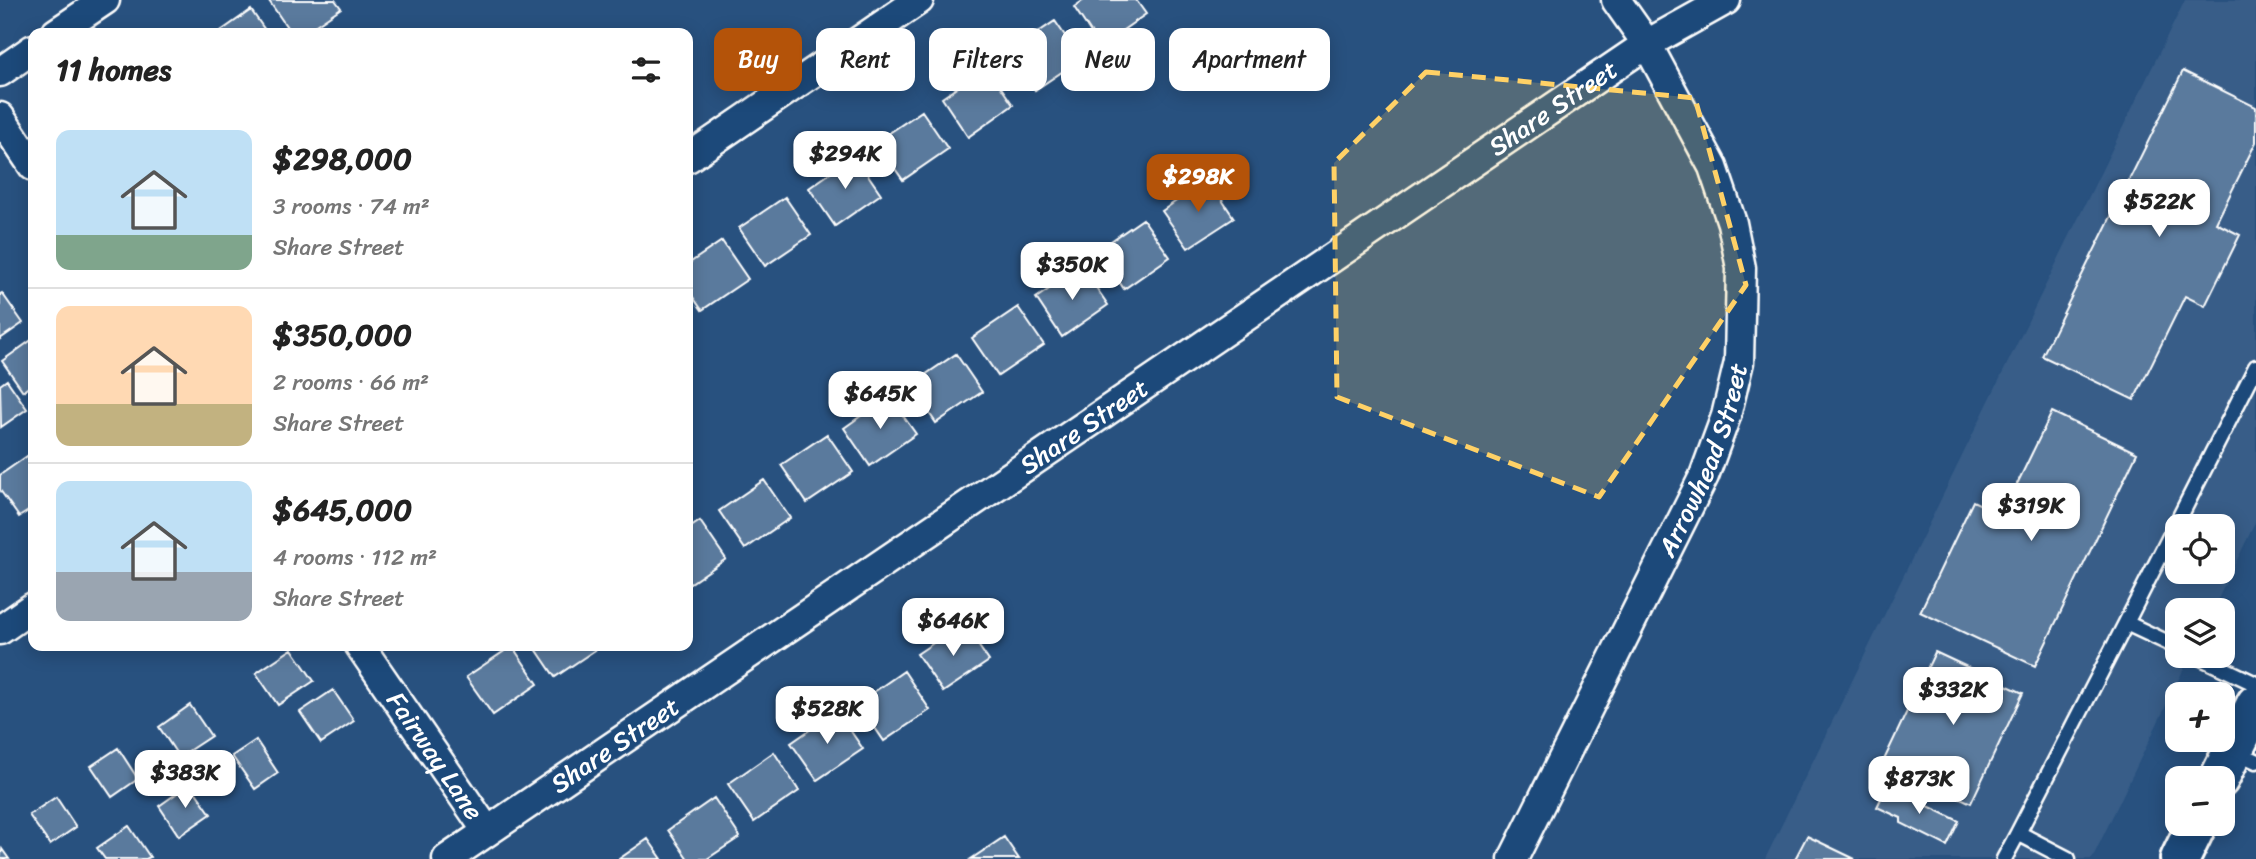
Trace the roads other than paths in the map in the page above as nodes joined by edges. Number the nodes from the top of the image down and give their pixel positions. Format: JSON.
{"nodes":[{"id":1,"x":105,"y":0,"type":"edge"},
{"id":2,"x":919,"y":0,"type":"edge"},
{"id":3,"x":1616,"y":0,"type":"edge"},
{"id":4,"x":1726,"y":0,"type":"edge"},
{"id":5,"x":63,"y":28,"type":"edge"},
{"id":6,"x":1647,"y":44,"type":"junction"},
{"id":7,"x":28,"y":52,"type":"edge"},
{"id":8,"x":0,"y":72,"type":"edge"},
{"id":9,"x":0,"y":117,"type":"edge"},
{"id":10,"x":693,"y":155,"type":"edge"},
{"id":11,"x":28,"y":159,"type":"edge"},
{"id":12,"x":2256,"y":368,"type":"edge"},
{"id":13,"x":28,"y":610,"type":"edge"},
{"id":14,"x":2126,"y":623,"type":"junction"},
{"id":15,"x":0,"y":630,"type":"edge"},
{"id":16,"x":2165,"y":641,"type":"edge"},
{"id":17,"x":362,"y":651,"type":"edge"},
{"id":18,"x":2222,"y":668,"type":"edge"},
{"id":19,"x":2256,"y":684,"type":"edge"},
{"id":20,"x":2256,"y":704,"type":"edge"},
{"id":21,"x":2236,"y":764,"type":"edge"},
{"id":22,"x":487,"y":831,"type":"junction"},
{"id":23,"x":2018,"y":833,"type":"junction"},
{"id":24,"x":2191,"y":836,"type":"edge"},
{"id":25,"x":447,"y":859,"type":"edge"},
{"id":26,"x":1513,"y":859,"type":"edge"},
{"id":27,"x":2004,"y":859,"type":"edge"},
{"id":28,"x":2068,"y":859,"type":"edge"},
{"id":29,"x":2180,"y":859,"type":"edge"}],
"edges":[{"from":1,"to":5,"type":"street"},
{"from":2,"to":10,"type":"street"},
{"from":3,"to":6,"type":"street","name":"Arrowhead Street"},
{"from":4,"to":6,"type":"street","name":"Share Street"},
{"from":6,"to":22,"type":"street","name":"Share Street"},
{"from":6,"to":26,"type":"street","name":"Arrowhead Street"},
{"from":7,"to":8,"type":"street"},
{"from":9,"to":11,"type":"street"},
{"from":12,"to":14,"type":"lane"},
{"from":13,"to":15,"type":"street"},
{"from":14,"to":16,"type":"lane"},
{"from":14,"to":23,"type":"lane"},
{"from":17,"to":22,"type":"street","name":"Fairway Lane"},
{"from":18,"to":19,"type":"lane"},
{"from":20,"to":21,"type":"main road"},
{"from":22,"to":25,"type":"street","name":"Share Street"},
{"from":23,"to":27,"type":"lane"},
{"from":23,"to":28,"type":"lane"},
{"from":24,"to":29,"type":"main road"}]}
